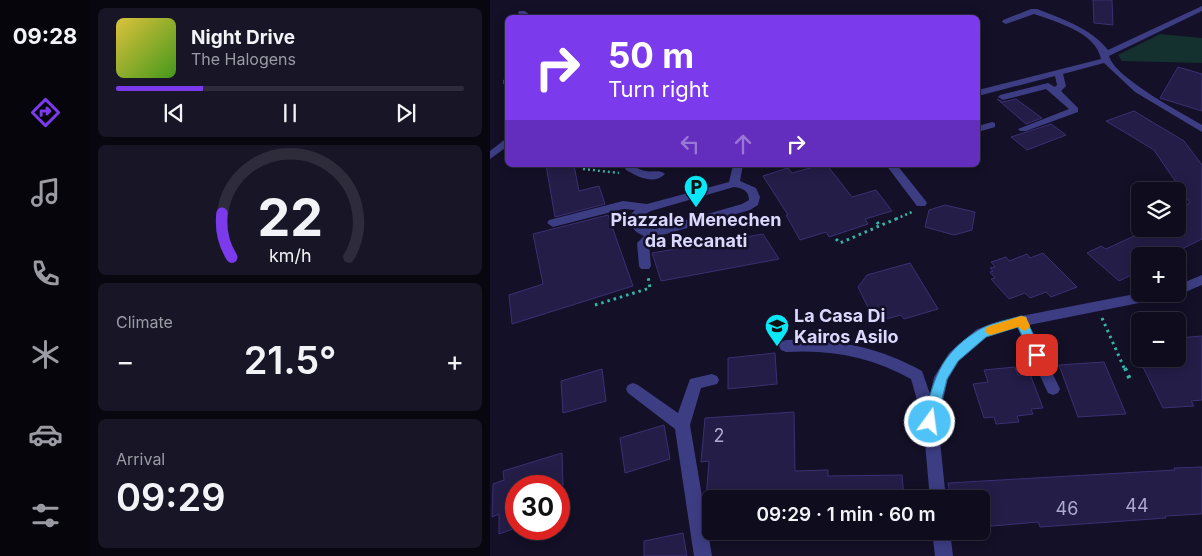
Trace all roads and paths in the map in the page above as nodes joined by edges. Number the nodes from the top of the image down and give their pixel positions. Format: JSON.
{"nodes":[{"id":1,"x":1202,"y":8,"type":"edge"},
{"id":2,"x":1006,"y":22,"type":"dead end"},
{"id":3,"x":1106,"y":57,"type":"junction"},
{"id":4,"x":1058,"y":72,"type":"junction"},
{"id":5,"x":1055,"y":91,"type":"junction"},
{"id":6,"x":980,"y":92,"type":"edge"},
{"id":7,"x":1003,"y":98,"type":"dead end"},
{"id":8,"x":992,"y":125,"type":"dead end"},
{"id":9,"x":980,"y":128,"type":"edge"},
{"id":10,"x":1024,"y":129,"type":"dead end"},
{"id":11,"x":1202,"y":129,"type":"edge"},
{"id":12,"x":505,"y":143,"type":"edge"},
{"id":13,"x":490,"y":156,"type":"edge"},
{"id":14,"x":631,"y":167,"type":"edge"},
{"id":15,"x":738,"y":167,"type":"edge"},
{"id":16,"x":893,"y":167,"type":"edge"},
{"id":17,"x":583,"y":169,"type":"dead end"},
{"id":18,"x":660,"y":174,"type":"dead end"},
{"id":19,"x":644,"y":176,"type":"junction"},
{"id":20,"x":734,"y":184,"type":"junction"},
{"id":21,"x":921,"y":203,"type":"joint"},
{"id":22,"x":647,"y":208,"type":"junction"},
{"id":23,"x":877,"y":222,"type":"dead end"},
{"id":24,"x":553,"y":223,"type":"dead end"},
{"id":25,"x":880,"y":226,"type":"junction"},
{"id":26,"x":655,"y":233,"type":"junction"},
{"id":27,"x":836,"y":239,"type":"dead end"},
{"id":28,"x":645,"y":266,"type":"joint"},
{"id":29,"x":1202,"y":280,"type":"edge"},
{"id":30,"x":1186,"y":287,"type":"edge"},
{"id":31,"x":1131,"y":299,"type":"edge"},
{"id":32,"x":595,"y":305,"type":"dead end"},
{"id":33,"x":1097,"y":306,"type":"junction"},
{"id":34,"x":1021,"y":321,"type":"junction"},
{"id":35,"x":786,"y":346,"type":"dead end"},
{"id":36,"x":712,"y":380,"type":"dead end"},
{"id":37,"x":1131,"y":382,"type":"dead end"},
{"id":38,"x":633,"y":389,"type":"dead end"},
{"id":39,"x":1053,"y":389,"type":"dead end"},
{"id":40,"x":930,"y":422,"type":"junction"},
{"id":41,"x":682,"y":425,"type":"junction"},
{"id":42,"x":937,"y":490,"type":"edge"},
{"id":43,"x":942,"y":540,"type":"edge"},
{"id":44,"x":703,"y":556,"type":"edge"},
{"id":45,"x":944,"y":556,"type":"edge"}],
"edges":[{"from":1,"to":3,"type":"street"},
{"from":2,"to":3,"type":"street"},
{"from":3,"to":4,"type":"street"},
{"from":3,"to":11,"type":"street"},
{"from":4,"to":5,"type":"street"},
{"from":4,"to":6,"type":"street"},
{"from":5,"to":7,"type":"street"},
{"from":5,"to":10,"type":"street"},
{"from":8,"to":9,"type":"street"},
{"from":12,"to":13,"type":"street"},
{"from":14,"to":19,"type":"street"},
{"from":15,"to":20,"type":"street"},
{"from":16,"to":21,"type":"street"},
{"from":17,"to":19,"type":"path"},
{"from":18,"to":19,"type":"street"},
{"from":20,"to":22,"type":"street"},
{"from":20,"to":26,"type":"street"},
{"from":21,"to":25,"type":"path"},
{"from":22,"to":24,"type":"street"},
{"from":22,"to":26,"type":"street"},
{"from":23,"to":25,"type":"path"},
{"from":25,"to":27,"type":"path"},
{"from":26,"to":28,"type":"street"},
{"from":28,"to":32,"type":"path"},
{"from":29,"to":30,"type":"street"},
{"from":31,"to":33,"type":"street"},
{"from":33,"to":34,"type":"street"},
{"from":33,"to":37,"type":"path"},
{"from":34,"to":39,"type":"street"},
{"from":34,"to":40,"type":"street"},
{"from":35,"to":40,"type":"street"},
{"from":36,"to":41,"type":"street"},
{"from":38,"to":41,"type":"street"},
{"from":40,"to":42,"type":"street"},
{"from":41,"to":44,"type":"street"},
{"from":43,"to":45,"type":"street"}]}
